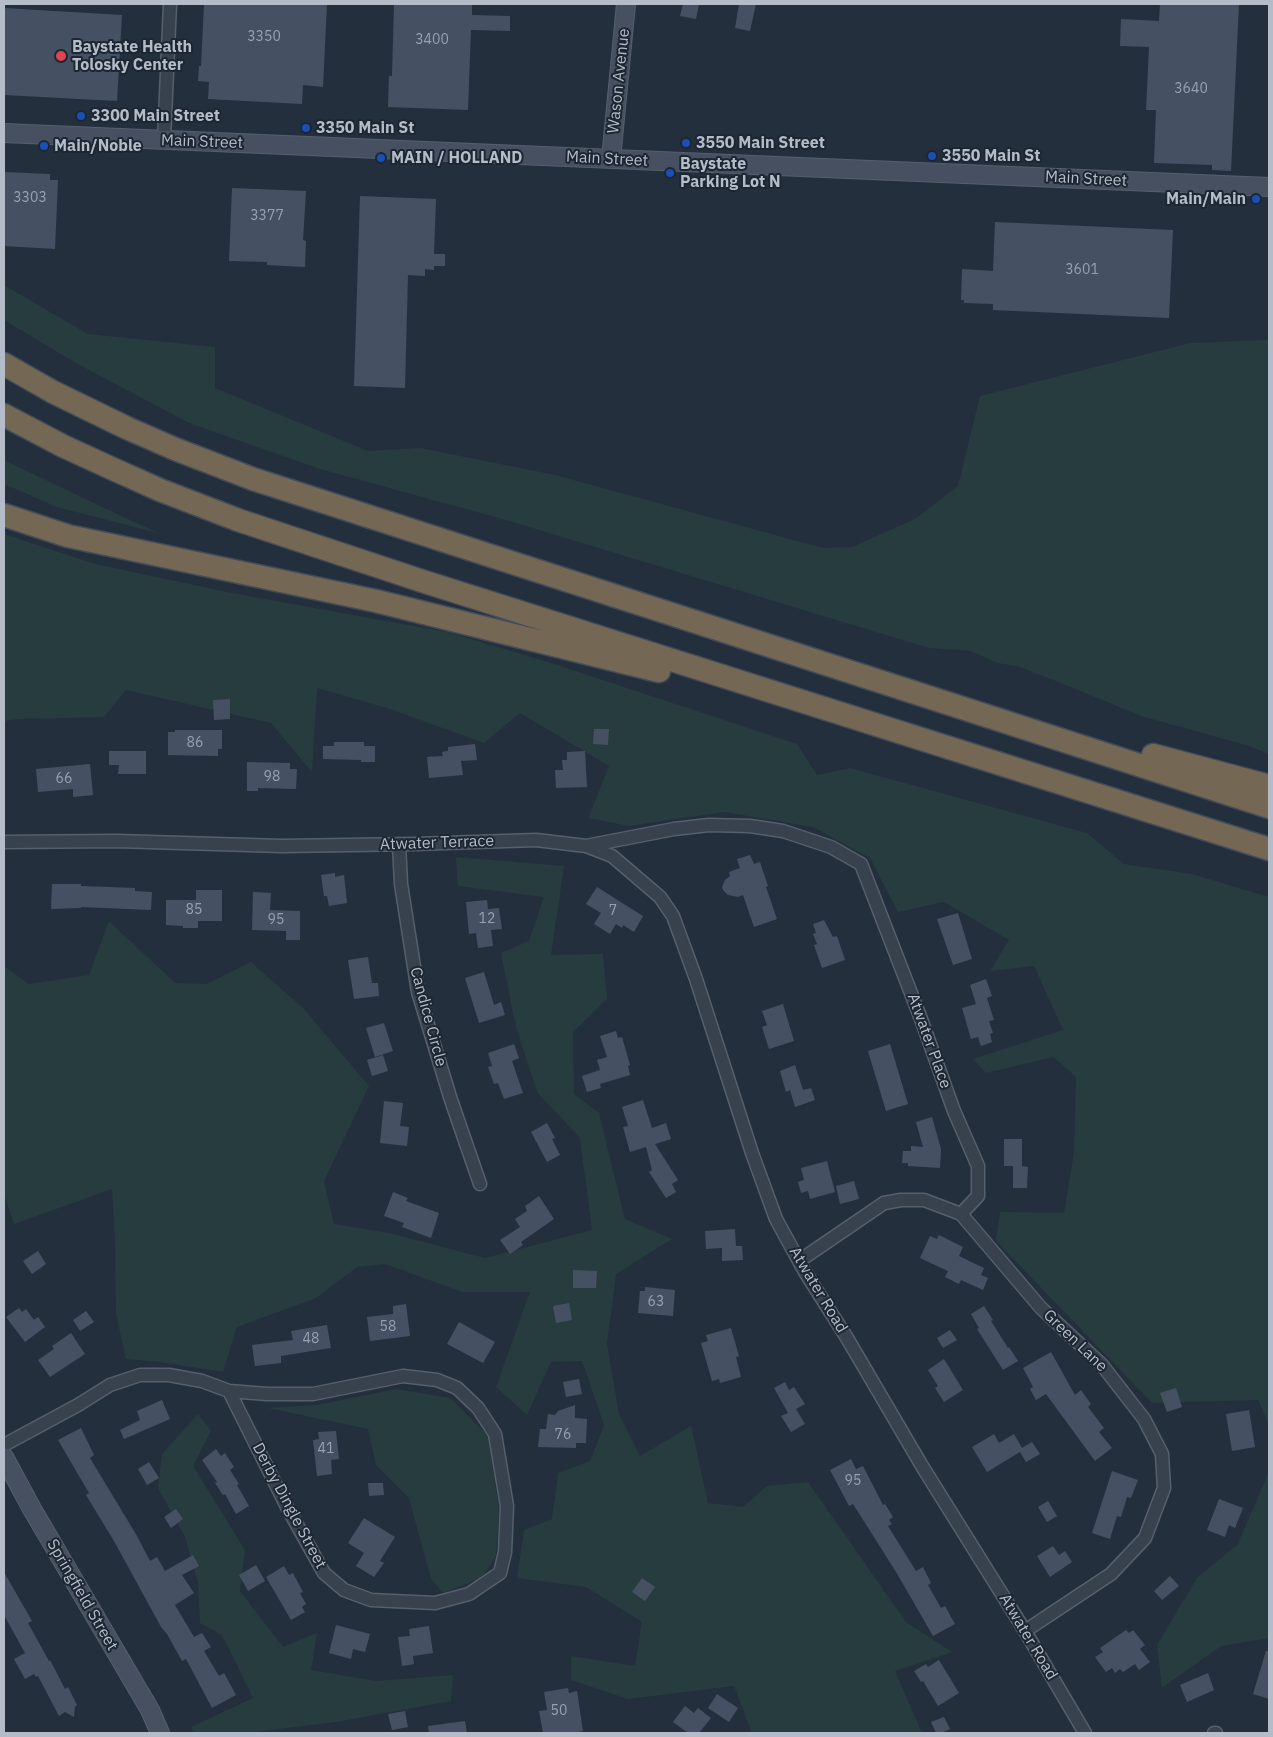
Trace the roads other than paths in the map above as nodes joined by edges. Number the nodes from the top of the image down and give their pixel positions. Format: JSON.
{"nodes":[{"id":1,"x":170,"y":4,"type":"edge"},
{"id":2,"x":626,"y":4,"type":"edge"},
{"id":3,"x":4,"y":133,"type":"edge"},
{"id":4,"x":164,"y":140,"type":"junction"},
{"id":5,"x":611,"y":159,"type":"junction"},
{"id":6,"x":1269,"y":186,"type":"edge"},
{"id":7,"x":4,"y":364,"type":"edge"},
{"id":8,"x":4,"y":415,"type":"edge"},
{"id":9,"x":6,"y":515,"type":"edge"},
{"id":10,"x":889,"y":684,"type":"junction"},
{"id":11,"x":870,"y":723,"type":"junction"},
{"id":12,"x":1269,"y":786,"type":"edge"},
{"id":13,"x":1269,"y":808,"type":"edge"},
{"id":14,"x":4,"y":842,"type":"edge"},
{"id":15,"x":399,"y":844,"type":"junction"},
{"id":16,"x":586,"y":846,"type":"junction"},
{"id":17,"x":1269,"y":849,"type":"edge"},
{"id":18,"x":861,"y":864,"type":"joint"},
{"id":19,"x":480,"y":1184,"type":"dead end"},
{"id":20,"x":961,"y":1214,"type":"junction"},
{"id":21,"x":799,"y":1261,"type":"junction"},
{"id":22,"x":229,"y":1390,"type":"junction"},
{"id":23,"x":4,"y":1445,"type":"edge"},
{"id":24,"x":4,"y":1457,"type":"edge"},
{"id":25,"x":1025,"y":1631,"type":"junction"},
{"id":26,"x":160,"y":1733,"type":"edge"},
{"id":27,"x":1085,"y":1733,"type":"edge"}],
"edges":[{"from":1,"to":4,"type":"street"},
{"from":2,"to":5,"type":"main road","name":"Wason Avenue"},
{"from":3,"to":4,"type":"main road","name":"Main Street"},
{"from":4,"to":5,"type":"main road","name":"Main Street"},
{"from":5,"to":6,"type":"main road","name":"Main Street"},
{"from":7,"to":10,"type":"highway"},
{"from":8,"to":11,"type":"highway"},
{"from":9,"to":11,"type":"highway"},
{"from":10,"to":12,"type":"highway"},
{"from":10,"to":13,"type":"highway"},
{"from":11,"to":17,"type":"highway"},
{"from":14,"to":15,"type":"street","name":"Atwater Terrace"},
{"from":15,"to":16,"type":"street","name":"Atwater Terrace"},
{"from":15,"to":19,"type":"street","name":"Candice Circle"},
{"from":16,"to":18,"type":"street","name":"Atwater Terrace"},
{"from":16,"to":21,"type":"street","name":"Atwater Road"},
{"from":18,"to":20,"type":"street","name":"Atwater Place"},
{"from":20,"to":21,"type":"street","name":"Green Lane"},
{"from":20,"to":25,"type":"street","name":"Green Lane"},
{"from":21,"to":25,"type":"street","name":"Atwater Road"},
{"from":22,"to":22,"type":"street","name":"Derby Dingle Street"},
{"from":22,"to":23,"type":"street","name":"Derby Dingle Street"},
{"from":24,"to":26,"type":"main road","name":"Springfield Street"},
{"from":25,"to":27,"type":"street","name":"Atwater Road"}]}
